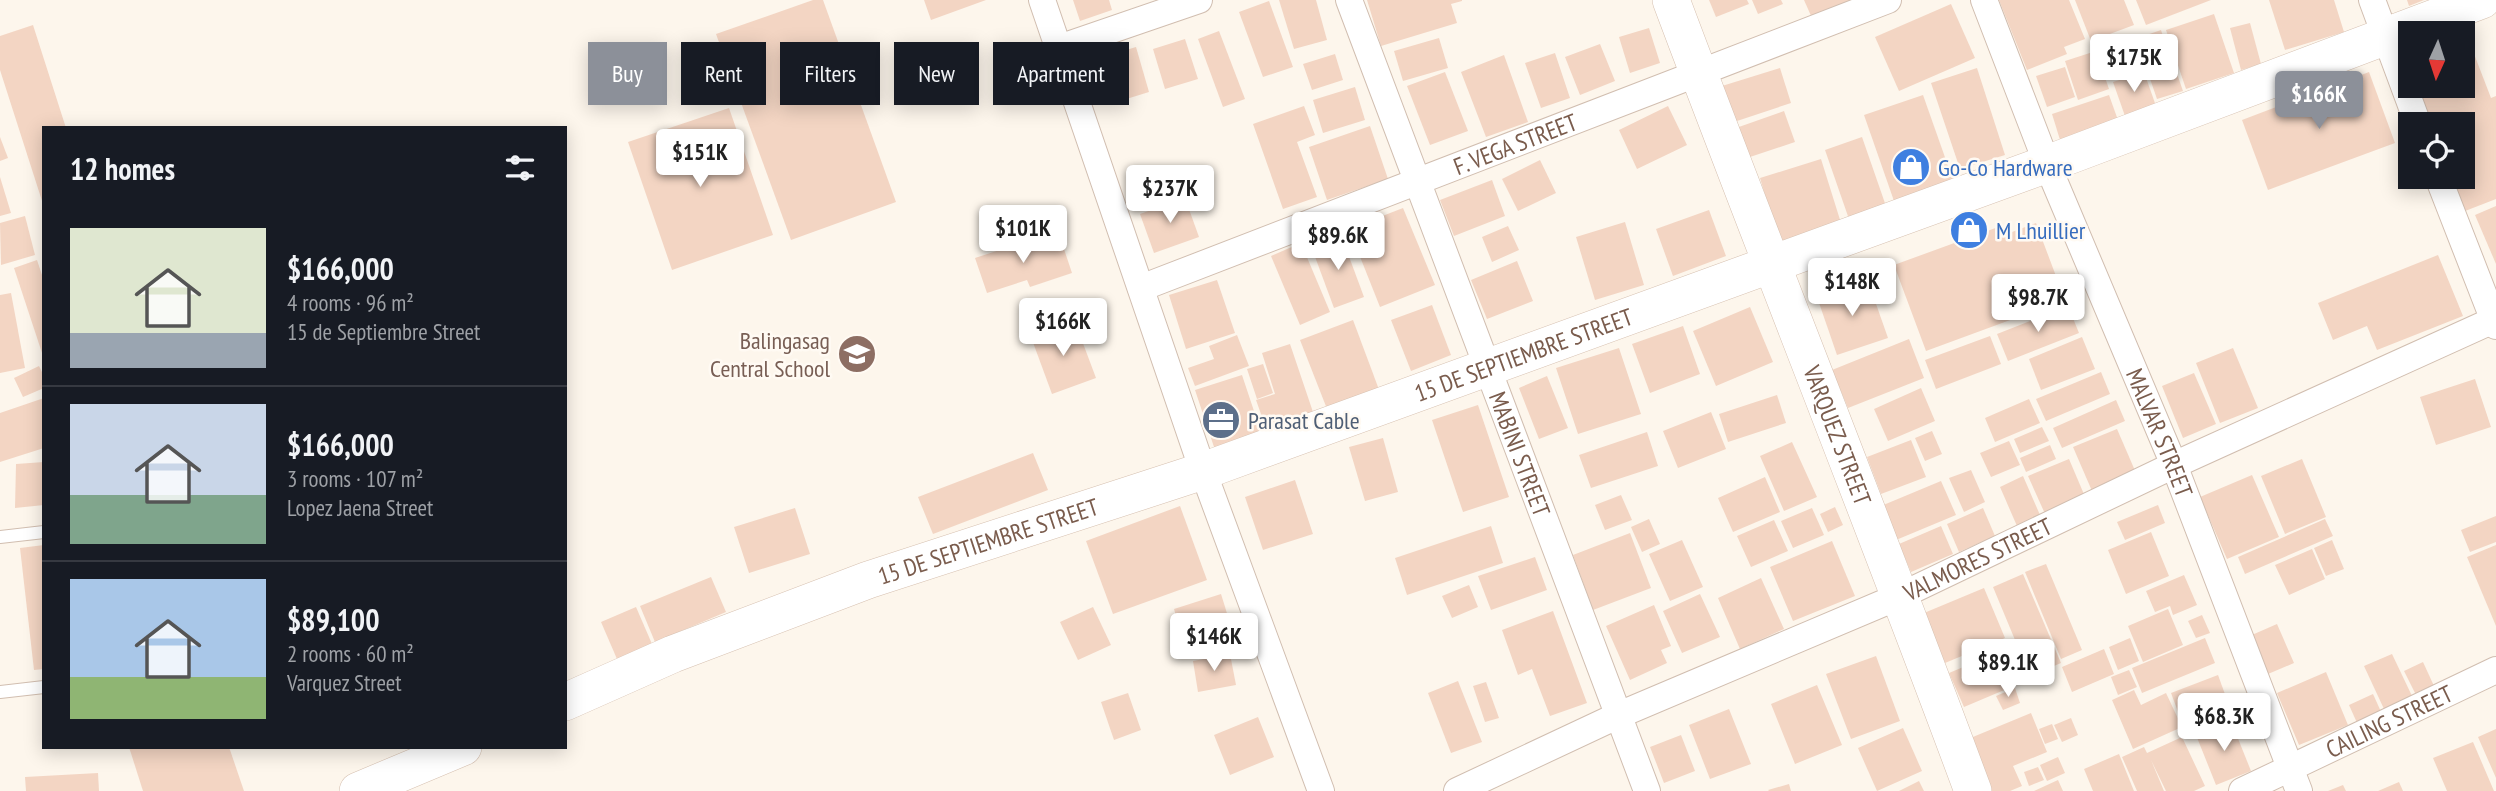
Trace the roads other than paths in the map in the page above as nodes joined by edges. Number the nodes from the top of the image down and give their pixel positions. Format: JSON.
{"nodes":[{"id":1,"x":1042,"y":0,"type":"edge"},
{"id":2,"x":1199,"y":0,"type":"edge"},
{"id":3,"x":1349,"y":0,"type":"edge"},
{"id":4,"x":1671,"y":0,"type":"edge"},
{"id":5,"x":1888,"y":0,"type":"edge"},
{"id":6,"x":1984,"y":0,"type":"edge"},
{"id":7,"x":2372,"y":0,"type":"edge"},
{"id":8,"x":2482,"y":0,"type":"edge"},
{"id":9,"x":2385,"y":37,"type":"junction"},
{"id":10,"x":1057,"y":42,"type":"edge"},
{"id":11,"x":1076,"y":42,"type":"edge"},
{"id":12,"x":1698,"y":72,"type":"junction"},
{"id":13,"x":1078,"y":105,"type":"edge"},
{"id":14,"x":2413,"y":112,"type":"edge"},
{"id":15,"x":2047,"y":164,"type":"junction"},
{"id":16,"x":1418,"y":182,"type":"junction"},
{"id":17,"x":2443,"y":189,"type":"edge"},
{"id":18,"x":1771,"y":265,"type":"junction"},
{"id":19,"x":1141,"y":288,"type":"junction"},
{"id":20,"x":2495,"y":322,"type":"edge"},
{"id":21,"x":1487,"y":366,"type":"junction"},
{"id":22,"x":2174,"y":465,"type":"junction"},
{"id":23,"x":1203,"y":471,"type":"junction"},
{"id":24,"x":42,"y":532,"type":"edge"},
{"id":25,"x":0,"y":537,"type":"edge"},
{"id":26,"x":1900,"y":596,"type":"junction"},
{"id":27,"x":2496,"y":670,"type":"edge"},
{"id":28,"x":42,"y":687,"type":"edge"},
{"id":29,"x":0,"y":692,"type":"edge"},
{"id":30,"x":567,"y":701,"type":"edge"},
{"id":31,"x":1619,"y":715,"type":"junction"},
{"id":32,"x":458,"y":749,"type":"edge"},
{"id":33,"x":2295,"y":779,"type":"edge"},
{"id":34,"x":360,"y":791,"type":"edge"},
{"id":35,"x":1321,"y":791,"type":"edge"},
{"id":36,"x":1457,"y":791,"type":"edge"},
{"id":37,"x":1647,"y":791,"type":"edge"},
{"id":38,"x":1973,"y":791,"type":"edge"},
{"id":39,"x":2242,"y":791,"type":"edge"}],
"edges":[{"from":1,"to":10,"type":"street"},
{"from":2,"to":11,"type":"street"},
{"from":3,"to":16,"type":"street","name":"MABINI STREET"},
{"from":4,"to":12,"type":"main road","name":"VARQUEZ STREET"},
{"from":5,"to":12,"type":"street","name":"F. VEGA STREET"},
{"from":6,"to":15,"type":"street","name":"MALVAR STREET"},
{"from":7,"to":9,"type":"street"},
{"from":8,"to":9,"type":"main road","name":"15 DE SEPTIEMBRE STREET"},
{"from":9,"to":14,"type":"street"},
{"from":9,"to":15,"type":"main road","name":"15 DE SEPTIEMBRE STREET"},
{"from":12,"to":16,"type":"street","name":"F. VEGA STREET"},
{"from":12,"to":18,"type":"main road","name":"VARQUEZ STREET"},
{"from":13,"to":19,"type":"street"},
{"from":15,"to":18,"type":"main road","name":"15 DE SEPTIEMBRE STREET"},
{"from":15,"to":22,"type":"street","name":"MALVAR STREET"},
{"from":16,"to":19,"type":"street","name":"F. VEGA STREET"},
{"from":16,"to":21,"type":"street","name":"MABINI STREET"},
{"from":17,"to":20,"type":"street"},
{"from":18,"to":21,"type":"main road","name":"15 DE SEPTIEMBRE STREET"},
{"from":18,"to":26,"type":"main road","name":"VARQUEZ STREET"},
{"from":19,"to":23,"type":"street"},
{"from":20,"to":22,"type":"street","name":"VALMORES STREET"},
{"from":21,"to":23,"type":"main road","name":"15 DE SEPTIEMBRE STREET"},
{"from":21,"to":31,"type":"street","name":"MABINI STREET"},
{"from":22,"to":26,"type":"street","name":"VALMORES STREET"},
{"from":22,"to":33,"type":"street","name":"MALVAR STREET"},
{"from":23,"to":30,"type":"main road","name":"15 DE SEPTIEMBRE STREET"},
{"from":23,"to":35,"type":"street"},
{"from":24,"to":25,"type":"lane"},
{"from":26,"to":31,"type":"street","name":"VALMORES STREET"},
{"from":26,"to":38,"type":"main road","name":"VARQUEZ STREET"},
{"from":27,"to":33,"type":"street","name":"CAILING STREET"},
{"from":28,"to":29,"type":"lane"},
{"from":31,"to":36,"type":"street","name":"VALMORES STREET"},
{"from":31,"to":37,"type":"street","name":"MABINI STREET"},
{"from":32,"to":34,"type":"main road"},
{"from":33,"to":39,"type":"street","name":"CAILING STREET"}]}
